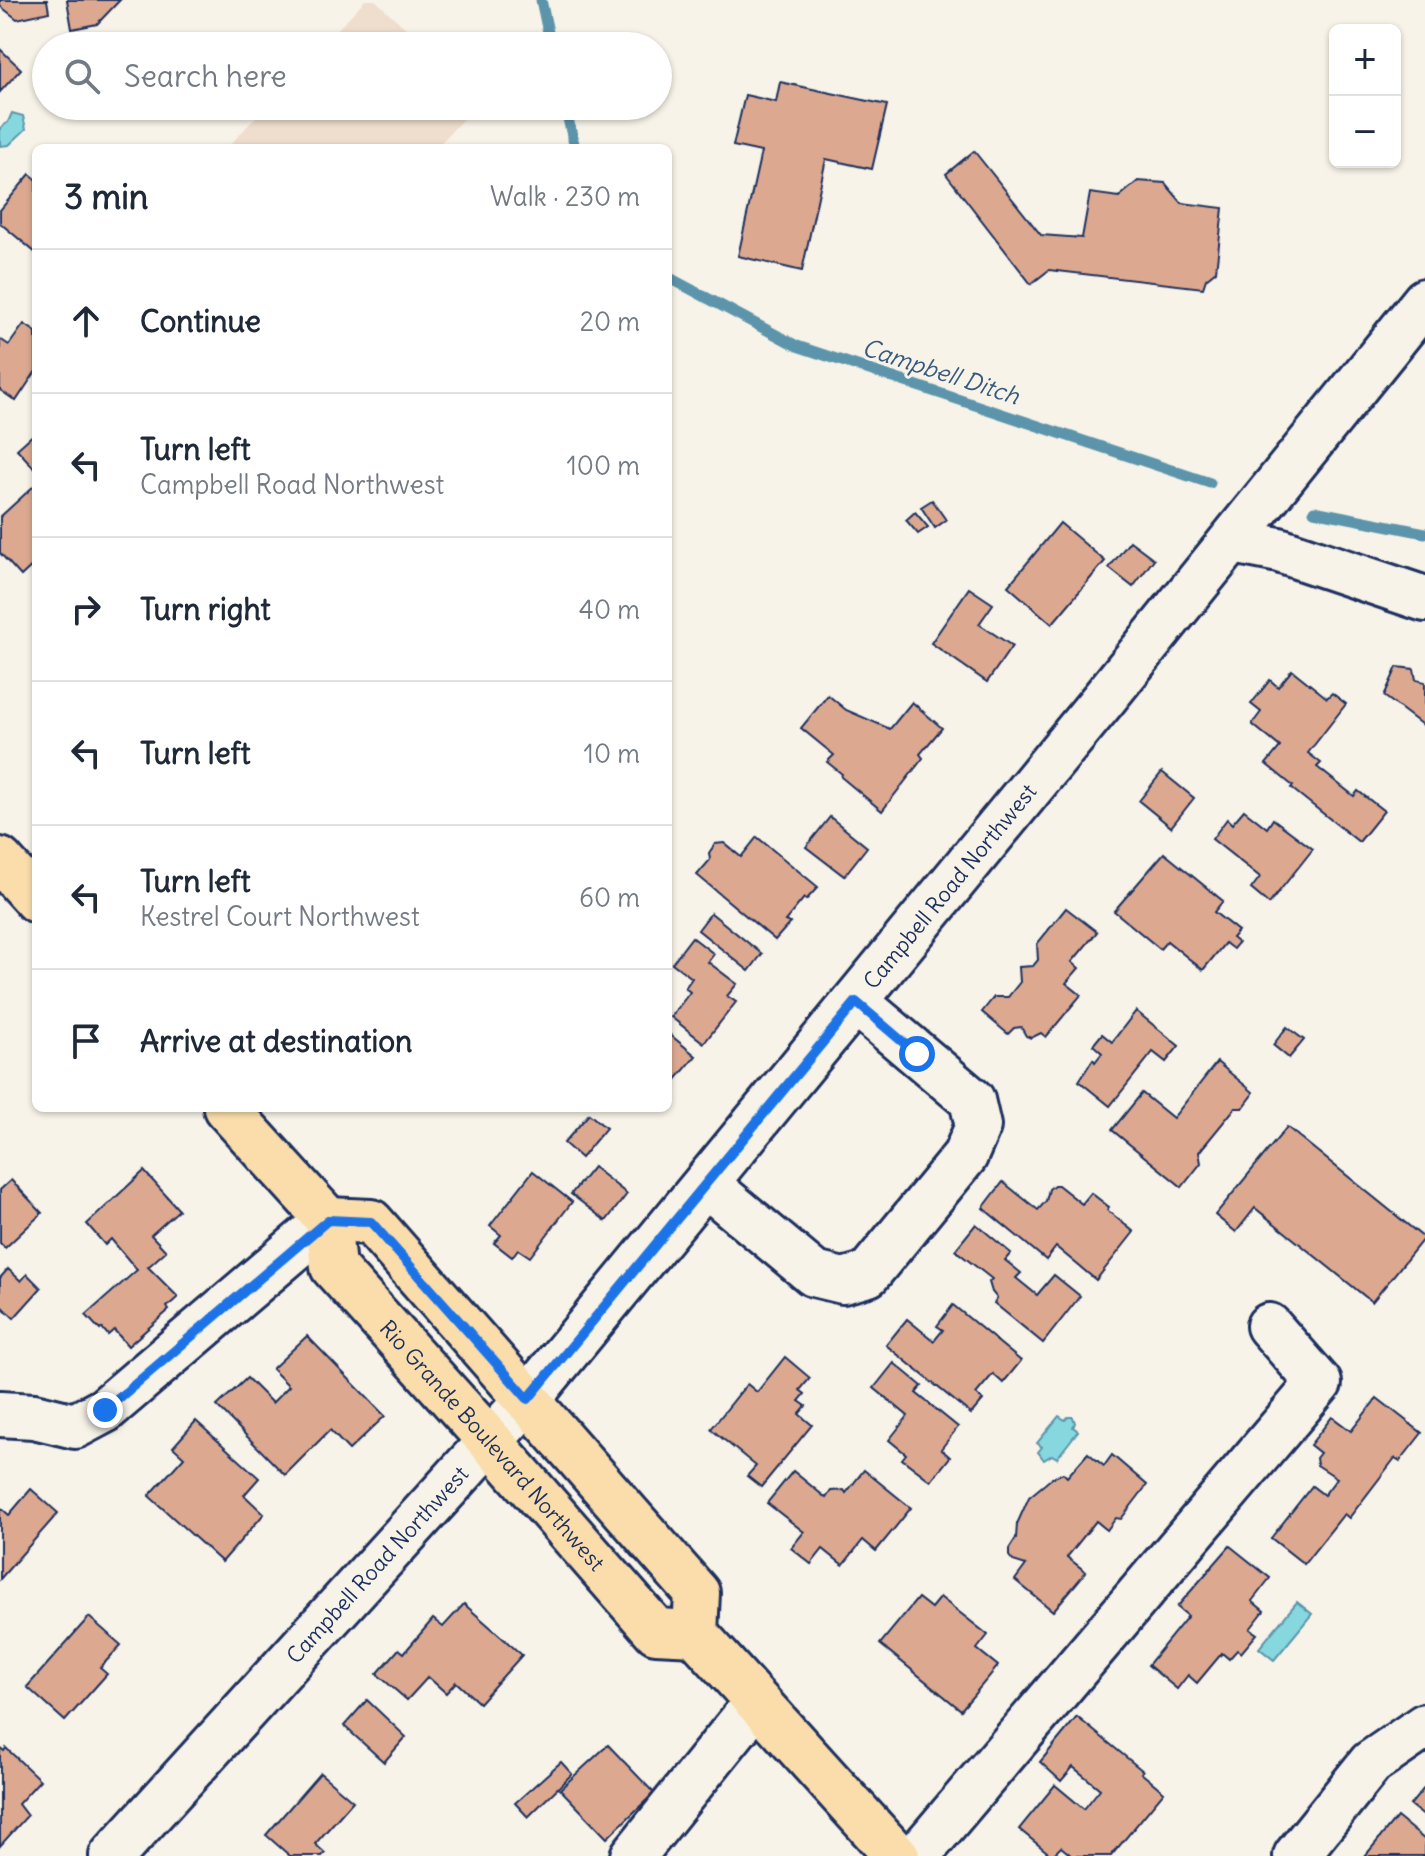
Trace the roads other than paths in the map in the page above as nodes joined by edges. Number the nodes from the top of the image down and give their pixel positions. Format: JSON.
{"nodes":[{"id":1,"x":1425,"y":301,"type":"edge"},
{"id":2,"x":1233,"y":541,"type":"junction"},
{"id":3,"x":1425,"y":599,"type":"edge"},
{"id":4,"x":0,"y":860,"type":"edge"},
{"id":5,"x":32,"y":896,"type":"edge"},
{"id":6,"x":856,"y":1002,"type":"junction"},
{"id":7,"x":230,"y":1112,"type":"edge"},
{"id":8,"x":706,"y":1184,"type":"junction"},
{"id":9,"x":328,"y":1220,"type":"junction"},
{"id":10,"x":1269,"y":1326,"type":"dead end"},
{"id":11,"x":528,"y":1399,"type":"junction"},
{"id":12,"x":0,"y":1414,"type":"edge"},
{"id":13,"x":490,"y":1441,"type":"junction"},
{"id":14,"x":695,"y":1633,"type":"junction"},
{"id":15,"x":757,"y":1702,"type":"junction"},
{"id":16,"x":1425,"y":1726,"type":"edge"},
{"id":17,"x":112,"y":1856,"type":"edge"},
{"id":18,"x":633,"y":1856,"type":"edge"},
{"id":19,"x":897,"y":1856,"type":"edge"},
{"id":20,"x":917,"y":1856,"type":"edge"},
{"id":21,"x":1296,"y":1856,"type":"edge"}],
"edges":[{"from":1,"to":2,"type":"street","name":"Campbell Road Northwest"},
{"from":2,"to":3,"type":"street"},
{"from":2,"to":6,"type":"street","name":"Campbell Road Northwest"},
{"from":4,"to":5,"type":"main road"},
{"from":6,"to":8,"type":"street","name":"Campbell Road Northwest"},
{"from":6,"to":8,"type":"street"},
{"from":7,"to":9,"type":"main road"},
{"from":8,"to":11,"type":"street","name":"Campbell Road Northwest"},
{"from":9,"to":11,"type":"main road"},
{"from":9,"to":12,"type":"street"},
{"from":9,"to":13,"type":"main road","name":"Rio Grande Boulevard Northwest"},
{"from":10,"to":20,"type":"street"},
{"from":11,"to":13,"type":"street","name":"Campbell Road Northwest"},
{"from":11,"to":14,"type":"main road"},
{"from":13,"to":14,"type":"main road","name":"Rio Grande Boulevard Northwest"},
{"from":13,"to":17,"type":"street","name":"Campbell Road Northwest"},
{"from":14,"to":15,"type":"main road"},
{"from":15,"to":18,"type":"street"},
{"from":15,"to":19,"type":"main road"},
{"from":16,"to":21,"type":"street"}]}
